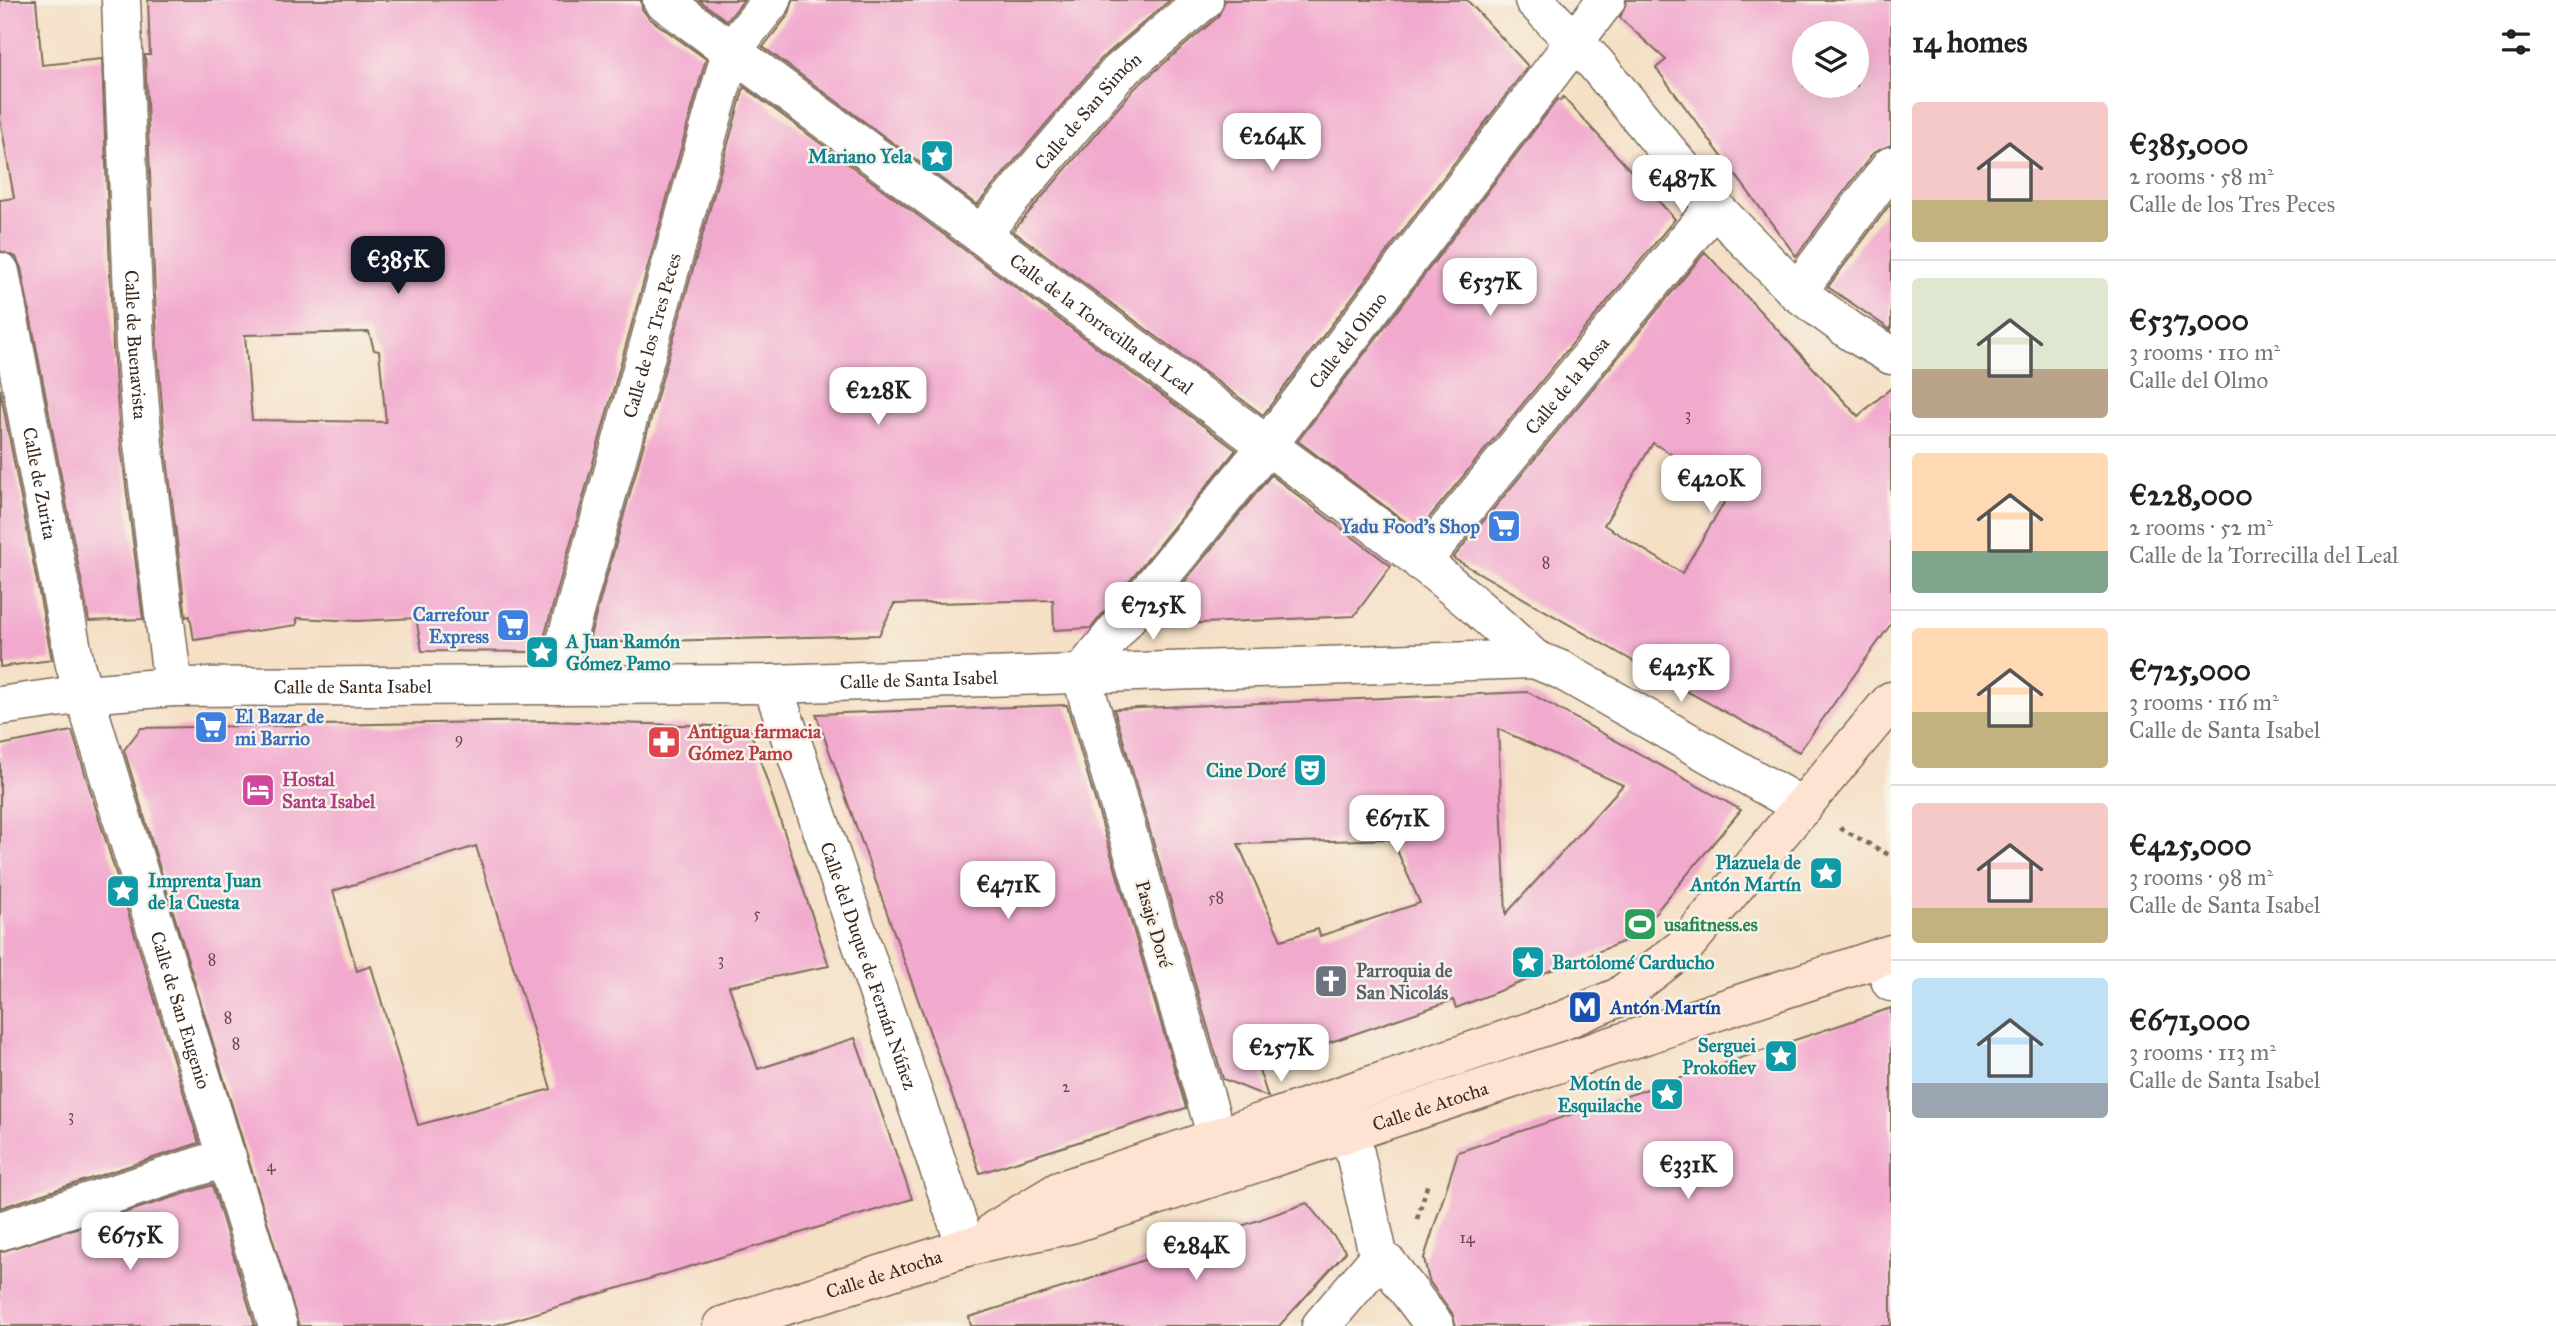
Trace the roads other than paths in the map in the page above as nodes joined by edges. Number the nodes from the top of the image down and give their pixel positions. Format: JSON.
{"nodes":[{"id":1,"x":121,"y":0,"type":"edge"},
{"id":2,"x":662,"y":0,"type":"edge"},
{"id":3,"x":772,"y":0,"type":"edge"},
{"id":4,"x":1204,"y":0,"type":"edge"},
{"id":5,"x":1534,"y":0,"type":"edge"},
{"id":6,"x":1606,"y":0,"type":"edge"},
{"id":7,"x":1576,"y":43,"type":"junction"},
{"id":8,"x":731,"y":51,"type":"junction"},
{"id":9,"x":1891,"y":166,"type":"edge"},
{"id":10,"x":1714,"y":207,"type":"junction"},
{"id":11,"x":981,"y":234,"type":"junction"},
{"id":12,"x":0,"y":272,"type":"edge"},
{"id":13,"x":1797,"y":292,"type":"junction"},
{"id":14,"x":1891,"y":355,"type":"edge"},
{"id":15,"x":1267,"y":446,"type":"junction"},
{"id":16,"x":1421,"y":562,"type":"junction"},
{"id":17,"x":1534,"y":659,"type":"junction"},
{"id":18,"x":1081,"y":674,"type":"junction"},
{"id":19,"x":554,"y":684,"type":"junction"},
{"id":20,"x":772,"y":684,"type":"junction"},
{"id":21,"x":173,"y":687,"type":"junction"},
{"id":22,"x":84,"y":694,"type":"junction"},
{"id":23,"x":1891,"y":701,"type":"edge"},
{"id":24,"x":0,"y":706,"type":"edge"},
{"id":25,"x":1803,"y":807,"type":"junction"},
{"id":26,"x":1888,"y":964,"type":"edge"},
{"id":27,"x":1350,"y":1131,"type":"junction"},
{"id":28,"x":1222,"y":1155,"type":"junction"},
{"id":29,"x":227,"y":1157,"type":"junction"},
{"id":30,"x":0,"y":1231,"type":"edge"},
{"id":31,"x":966,"y":1247,"type":"junction"},
{"id":32,"x":1376,"y":1264,"type":"junction"},
{"id":33,"x":278,"y":1326,"type":"edge"},
{"id":34,"x":722,"y":1326,"type":"edge"},
{"id":35,"x":1321,"y":1326,"type":"edge"},
{"id":36,"x":1435,"y":1326,"type":"edge"}],
"edges":[{"from":1,"to":21,"type":"street","name":"Calle de Buenavista"},
{"from":2,"to":8,"type":"street","name":"Calle de la Torrecilla del Leal"},
{"from":3,"to":8,"type":"street","name":"Calle de los Tres Peces"},
{"from":4,"to":11,"type":"street","name":"Calle de San Simón"},
{"from":5,"to":7,"type":"street"},
{"from":6,"to":7,"type":"street","name":"Calle del Olmo"},
{"from":7,"to":10,"type":"street"},
{"from":7,"to":15,"type":"street","name":"Calle del Olmo"},
{"from":8,"to":11,"type":"street","name":"Calle de la Torrecilla del Leal"},
{"from":8,"to":19,"type":"street","name":"Calle de los Tres Peces"},
{"from":9,"to":13,"type":"street"},
{"from":10,"to":13,"type":"street"},
{"from":10,"to":16,"type":"street","name":"Calle de la Rosa"},
{"from":11,"to":15,"type":"street","name":"Calle de la Torrecilla del Leal"},
{"from":12,"to":22,"type":"street","name":"Calle de Zurita"},
{"from":13,"to":14,"type":"street"},
{"from":15,"to":16,"type":"street","name":"Calle de la Torrecilla del Leal"},
{"from":15,"to":18,"type":"street","name":"Calle del Olmo"},
{"from":16,"to":17,"type":"street","name":"Calle de la Torrecilla del Leal"},
{"from":17,"to":18,"type":"street","name":"Calle de Santa Isabel"},
{"from":17,"to":25,"type":"street","name":"Calle de Santa Isabel"},
{"from":18,"to":20,"type":"street","name":"Calle de Santa Isabel"},
{"from":18,"to":28,"type":"street","name":"Pasaje Doré"},
{"from":19,"to":20,"type":"street","name":"Calle de Santa Isabel"},
{"from":19,"to":21,"type":"street","name":"Calle de Santa Isabel"},
{"from":20,"to":31,"type":"street","name":"Calle del Duque de Fernán Núñez"},
{"from":21,"to":22,"type":"street","name":"Calle de Santa Isabel"},
{"from":22,"to":24,"type":"street","name":"Calle de Santa Isabel"},
{"from":22,"to":29,"type":"street","name":"Calle de San Eugenio"},
{"from":23,"to":25,"type":"street","name":"Calle de Atocha"},
{"from":25,"to":28,"type":"street","name":"Calle de Atocha"},
{"from":26,"to":27,"type":"street","name":"Calle de Atocha"},
{"from":27,"to":28,"type":"street","name":"Calle de Atocha"},
{"from":27,"to":32,"type":"street"},
{"from":28,"to":31,"type":"street","name":"Calle de Atocha"},
{"from":29,"to":30,"type":"street"},
{"from":29,"to":33,"type":"street","name":"Calle de San Eugenio"},
{"from":31,"to":34,"type":"street","name":"Calle de Atocha"},
{"from":32,"to":35,"type":"street"},
{"from":32,"to":36,"type":"street"}]}
